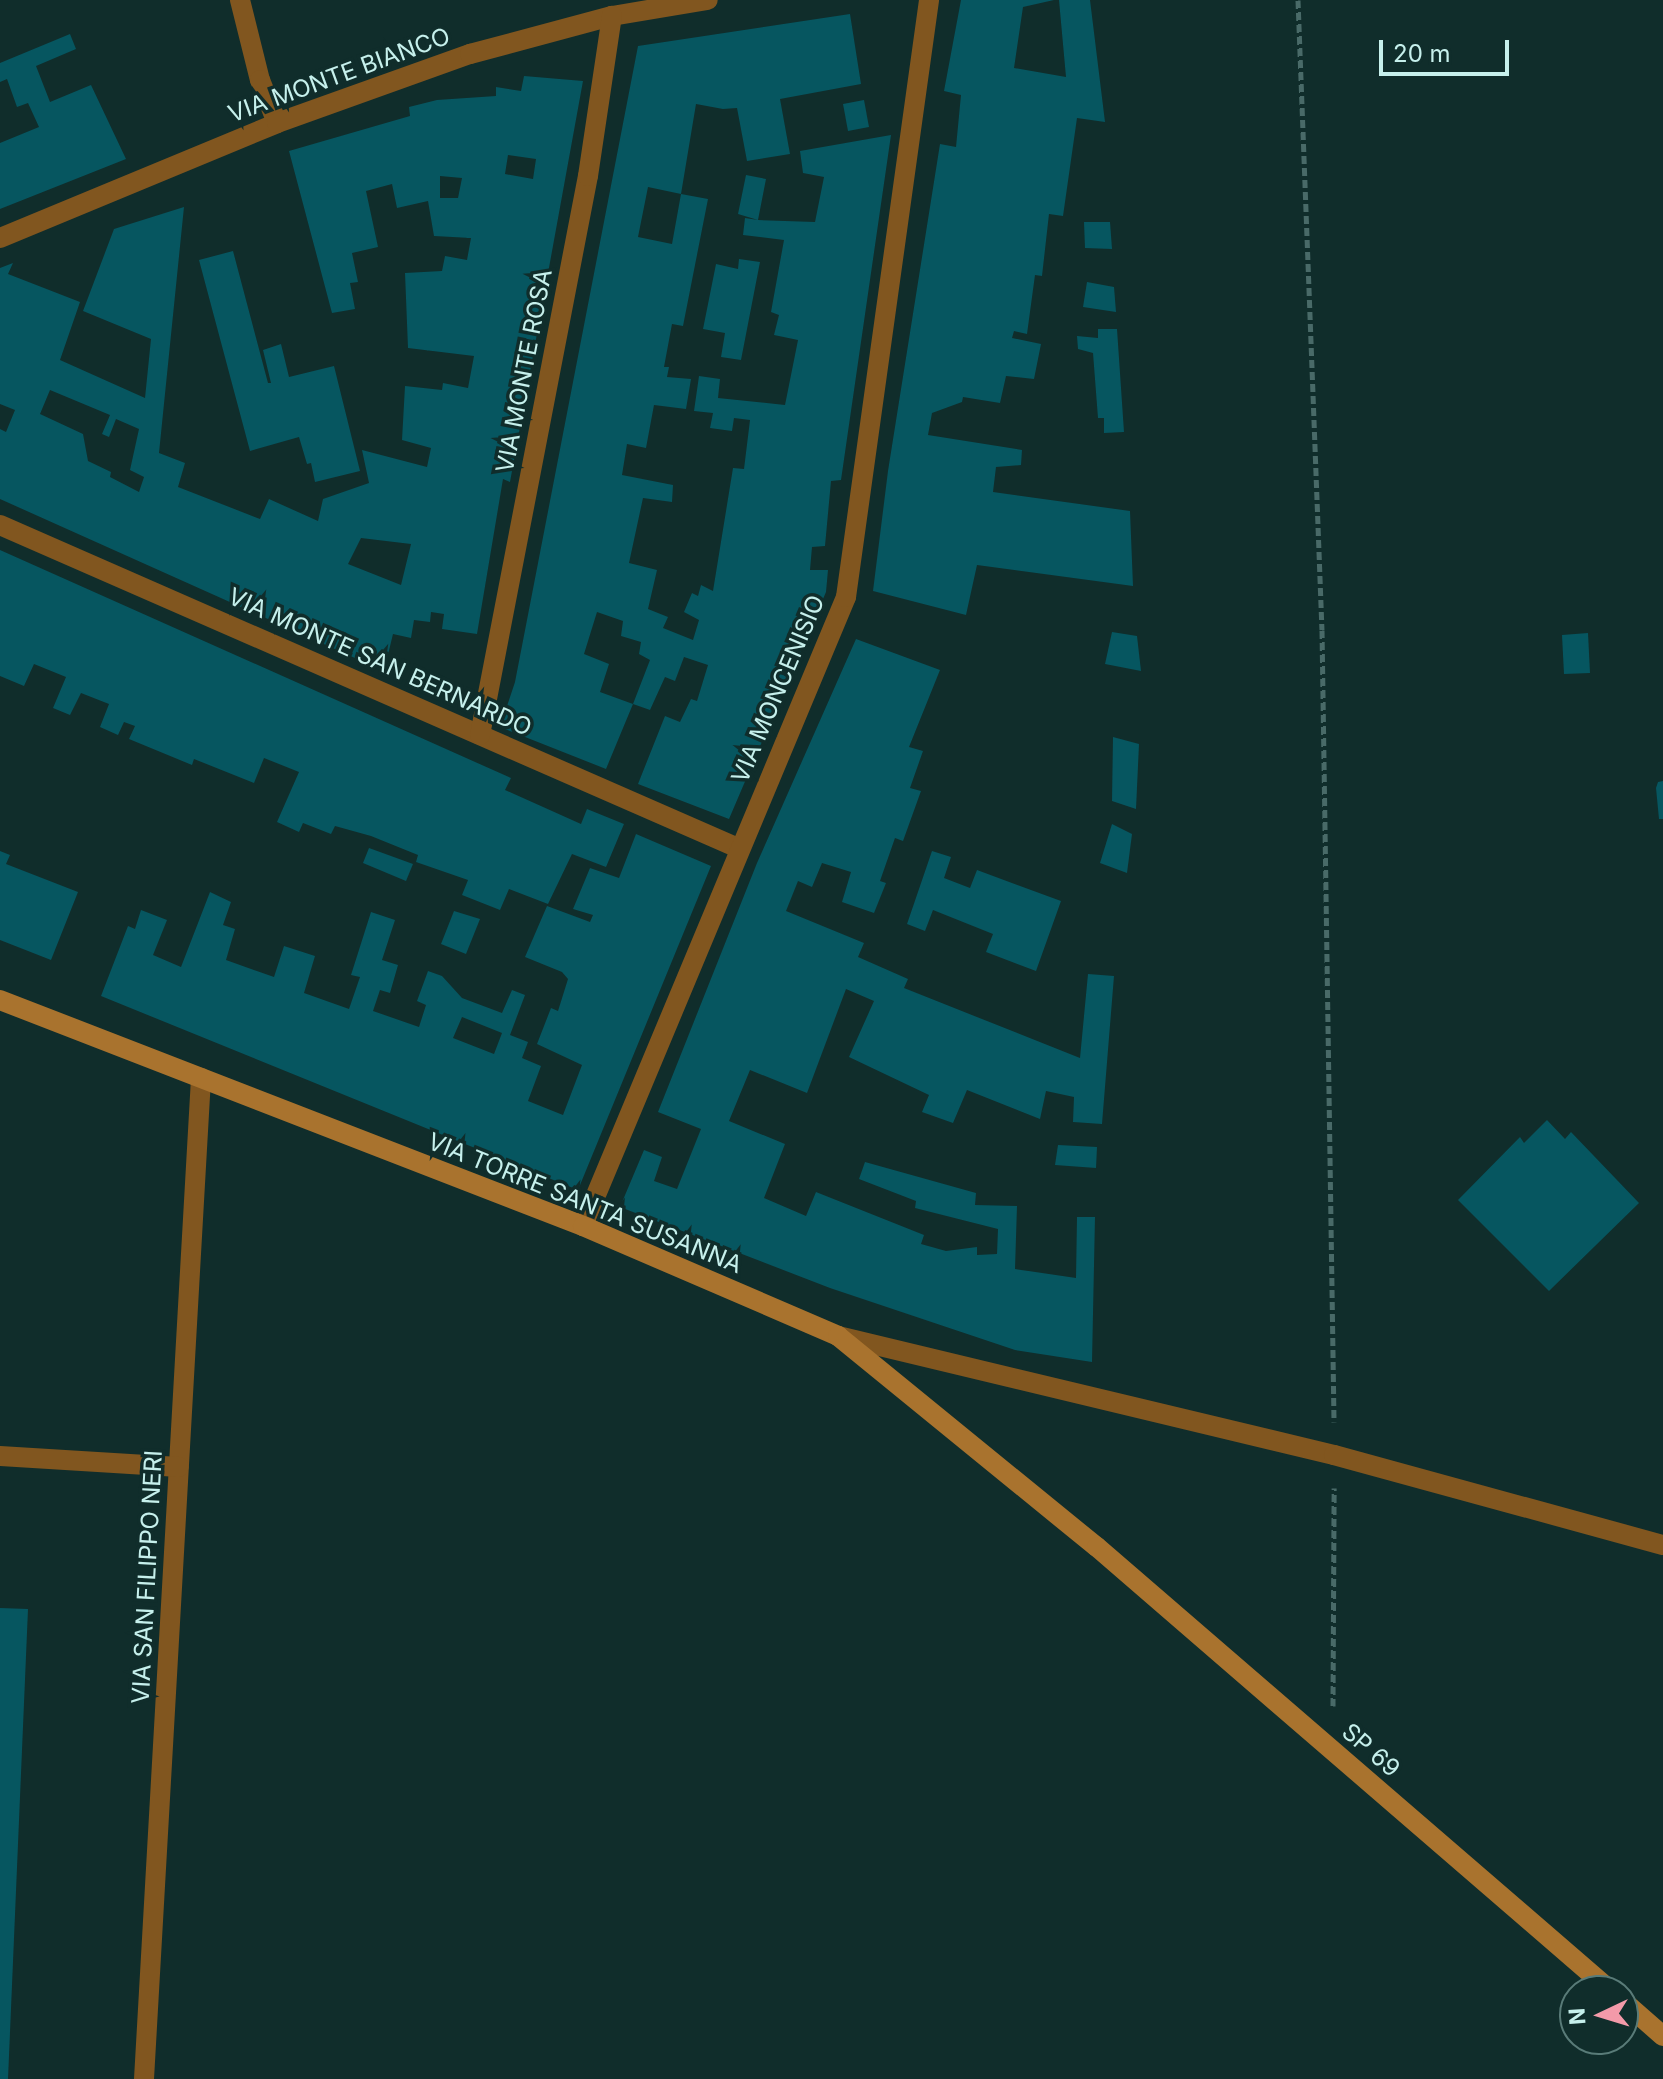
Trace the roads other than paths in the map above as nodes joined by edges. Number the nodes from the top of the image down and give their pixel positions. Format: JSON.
{"nodes":[{"id":1,"x":240,"y":0,"type":"edge"},
{"id":2,"x":698,"y":0,"type":"edge"},
{"id":3,"x":708,"y":0,"type":"edge"},
{"id":4,"x":929,"y":0,"type":"edge"},
{"id":5,"x":612,"y":16,"type":"junction"},
{"id":6,"x":277,"y":123,"type":"junction"},
{"id":7,"x":0,"y":238,"type":"edge"},
{"id":8,"x":0,"y":525,"type":"edge"},
{"id":9,"x":480,"y":735,"type":"junction"},
{"id":10,"x":738,"y":848,"type":"junction"},
{"id":11,"x":0,"y":1000,"type":"edge"},
{"id":12,"x":201,"y":1078,"type":"junction"},
{"id":13,"x":583,"y":1226,"type":"junction"},
{"id":14,"x":838,"y":1336,"type":"junction"},
{"id":15,"x":0,"y":1456,"type":"edge"},
{"id":16,"x":179,"y":1467,"type":"junction"},
{"id":17,"x":1663,"y":1545,"type":"edge"},
{"id":18,"x":1097,"y":1547,"type":"joint"},
{"id":19,"x":1592,"y":1975,"type":"edge"},
{"id":20,"x":1639,"y":2015,"type":"edge"},
{"id":21,"x":1663,"y":2036,"type":"edge"},
{"id":22,"x":144,"y":2079,"type":"edge"}],
"edges":[{"from":1,"to":6,"type":"street"},
{"from":2,"to":3,"type":"street","name":"VIA MONTE BIANCO"},
{"from":2,"to":5,"type":"street","name":"VIA MONTE BIANCO"},
{"from":4,"to":10,"type":"street","name":"VIA MONCENISIO"},
{"from":5,"to":6,"type":"street","name":"VIA MONTE BIANCO"},
{"from":5,"to":9,"type":"street","name":"VIA MONTE ROSA"},
{"from":6,"to":7,"type":"street","name":"VIA MONTE BIANCO"},
{"from":8,"to":9,"type":"street","name":"VIA MONTE SAN BERNARDO"},
{"from":9,"to":10,"type":"street","name":"VIA MONTE SAN BERNARDO"},
{"from":10,"to":13,"type":"street","name":"VIA MONCENISIO"},
{"from":11,"to":12,"type":"main road","name":"VIA TORRE SANTA SUSANNA"},
{"from":12,"to":13,"type":"main road","name":"VIA TORRE SANTA SUSANNA"},
{"from":12,"to":16,"type":"street","name":"VIA SAN FILIPPO NERI"},
{"from":13,"to":14,"type":"main road","name":"VIA TORRE SANTA SUSANNA"},
{"from":14,"to":17,"type":"street"},
{"from":14,"to":18,"type":"main road","name":"VIA TORRE SANTA SUSANNA"},
{"from":15,"to":16,"type":"street"},
{"from":16,"to":22,"type":"street","name":"VIA SAN FILIPPO NERI"},
{"from":18,"to":19,"type":"main road","name":"SP 69"},
{"from":20,"to":21,"type":"main road"}]}
